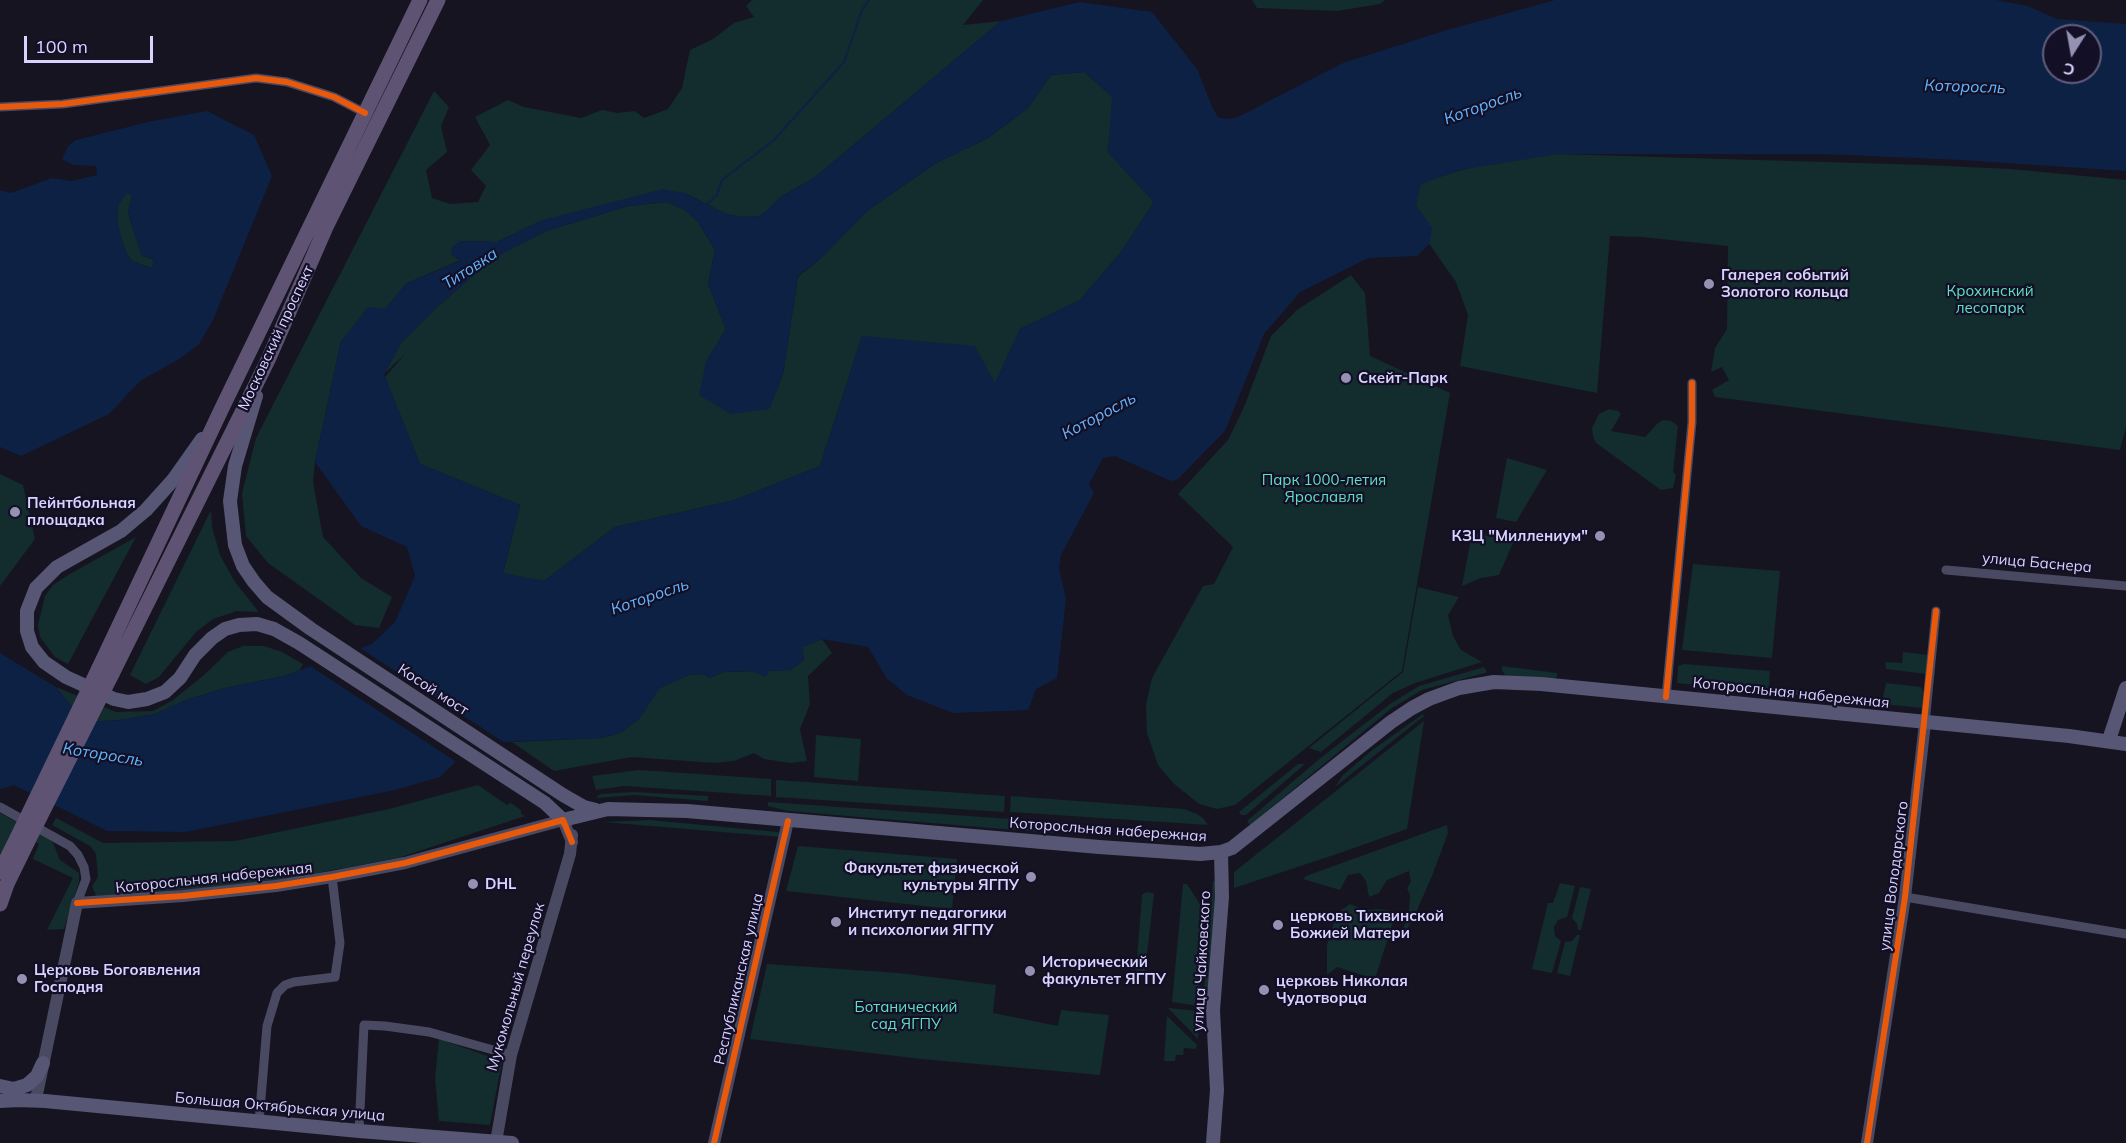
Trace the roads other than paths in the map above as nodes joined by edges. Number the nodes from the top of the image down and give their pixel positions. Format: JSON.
{"nodes":[{"id":1,"x":420,"y":0,"type":"edge"},
{"id":2,"x":438,"y":0,"type":"edge"},
{"id":3,"x":0,"y":107,"type":"edge"},
{"id":4,"x":365,"y":113,"type":"junction"},
{"id":5,"x":268,"y":360,"type":"junction"},
{"id":6,"x":1692,"y":383,"type":"dead end"},
{"id":7,"x":222,"y":408,"type":"junction"},
{"id":8,"x":1946,"y":570,"type":"dead end"},
{"id":9,"x":2126,"y":586,"type":"edge"},
{"id":10,"x":1936,"y":611,"type":"dead end"},
{"id":11,"x":106,"y":671,"type":"junction"},
{"id":12,"x":2126,"y":688,"type":"edge"},
{"id":13,"x":1666,"y":697,"type":"junction"},
{"id":14,"x":1925,"y":723,"type":"junction"},
{"id":15,"x":2109,"y":740,"type":"junction"},
{"id":16,"x":2126,"y":744,"type":"edge"},
{"id":17,"x":568,"y":798,"type":"junction"},
{"id":18,"x":0,"y":807,"type":"edge"},
{"id":19,"x":597,"y":810,"type":"junction"},
{"id":20,"x":569,"y":818,"type":"junction"},
{"id":21,"x":788,"y":821,"type":"junction"},
{"id":22,"x":22,"y":840,"type":"junction"},
{"id":23,"x":1221,"y":852,"type":"junction"},
{"id":24,"x":0,"y":872,"type":"edge"},
{"id":25,"x":332,"y":877,"type":"junction"},
{"id":26,"x":1905,"y":897,"type":"junction"},
{"id":27,"x":77,"y":903,"type":"junction"},
{"id":28,"x":0,"y":904,"type":"edge"},
{"id":29,"x":2126,"y":933,"type":"edge"},
{"id":30,"x":511,"y":1055,"type":"junction"},
{"id":31,"x":43,"y":1064,"type":"junction"},
{"id":32,"x":39,"y":1084,"type":"joint"},
{"id":33,"x":0,"y":1086,"type":"edge"},
{"id":34,"x":32,"y":1099,"type":"junction"},
{"id":35,"x":0,"y":1101,"type":"edge"},
{"id":36,"x":260,"y":1122,"type":"junction"},
{"id":37,"x":359,"y":1137,"type":"edge"},
{"id":38,"x":496,"y":1142,"type":"edge"},
{"id":39,"x":513,"y":1143,"type":"edge"},
{"id":40,"x":714,"y":1143,"type":"edge"},
{"id":41,"x":1213,"y":1143,"type":"edge"},
{"id":42,"x":1867,"y":1143,"type":"edge"}],
"edges":[{"from":1,"to":4,"type":"main road","name":"Московский проспект"},
{"from":2,"to":5,"type":"main road","name":"Московский проспект"},
{"from":3,"to":4,"type":"street"},
{"from":4,"to":7,"type":"main road","name":"Московский проспект"},
{"from":5,"to":11,"type":"main road","name":"Московский проспект"},
{"from":5,"to":17,"type":"main road","name":"Косой мост"},
{"from":6,"to":13,"type":"street"},
{"from":7,"to":11,"type":"main road","name":"Московский проспект"},
{"from":7,"to":20,"type":"main road"},
{"from":8,"to":9,"type":"street","name":"улица Баснера"},
{"from":10,"to":14,"type":"street","name":"улица Володарского"},
{"from":11,"to":22,"type":"main road","bridge":true},
{"from":12,"to":15,"type":"main road"},
{"from":13,"to":14,"type":"main road","name":"Которосльная набережная"},
{"from":13,"to":23,"type":"main road","name":"Которосльная набережная"},
{"from":14,"to":15,"type":"main road","name":"Которосльная набережная"},
{"from":14,"to":26,"type":"street","name":"улица Володарского"},
{"from":15,"to":16,"type":"main road","name":"Которосльная набережная"},
{"from":17,"to":19,"type":"main road","name":"Косой мост"},
{"from":17,"to":20,"type":"main road"},
{"from":18,"to":27,"type":"street"},
{"from":19,"to":20,"type":"main road","name":"Которосльная набережная"},
{"from":19,"to":21,"type":"main road","name":"Которосльная набережная"},
{"from":20,"to":25,"type":"street","name":"Которосльная набережная"},
{"from":20,"to":30,"type":"street","name":"Мукомольный переулок"},
{"from":21,"to":23,"type":"main road","name":"Которосльная набережная"},
{"from":21,"to":40,"type":"street","name":"Республиканская улица"},
{"from":22,"to":24,"type":"main road"},
{"from":22,"to":28,"type":"main road"},
{"from":23,"to":41,"type":"main road","name":"улица Чайковского"},
{"from":25,"to":27,"type":"street","name":"Которосльная набережная"},
{"from":25,"to":36,"type":"street"},
{"from":26,"to":29,"type":"street"},
{"from":26,"to":42,"type":"street","name":"улица Володарского"},
{"from":27,"to":31,"type":"street"},
{"from":30,"to":37,"type":"street"},
{"from":30,"to":38,"type":"street","name":"Мукомольный переулок"},
{"from":31,"to":32,"type":"street"},
{"from":31,"to":33,"type":"main road"},
{"from":32,"to":34,"type":"main road"},
{"from":33,"to":34,"type":"main road","name":"Большая Октябрьская улица"},
{"from":34,"to":35,"type":"main road","name":"Большая Октябрьская улица"},
{"from":34,"to":36,"type":"main road","name":"Большая Октябрьская улица"},
{"from":36,"to":37,"type":"main road","name":"Большая Октябрьская улица"},
{"from":37,"to":38,"type":"main road","name":"Большая Октябрьская улица"},
{"from":38,"to":39,"type":"main road","name":"Большая Октябрьская улица"}]}
